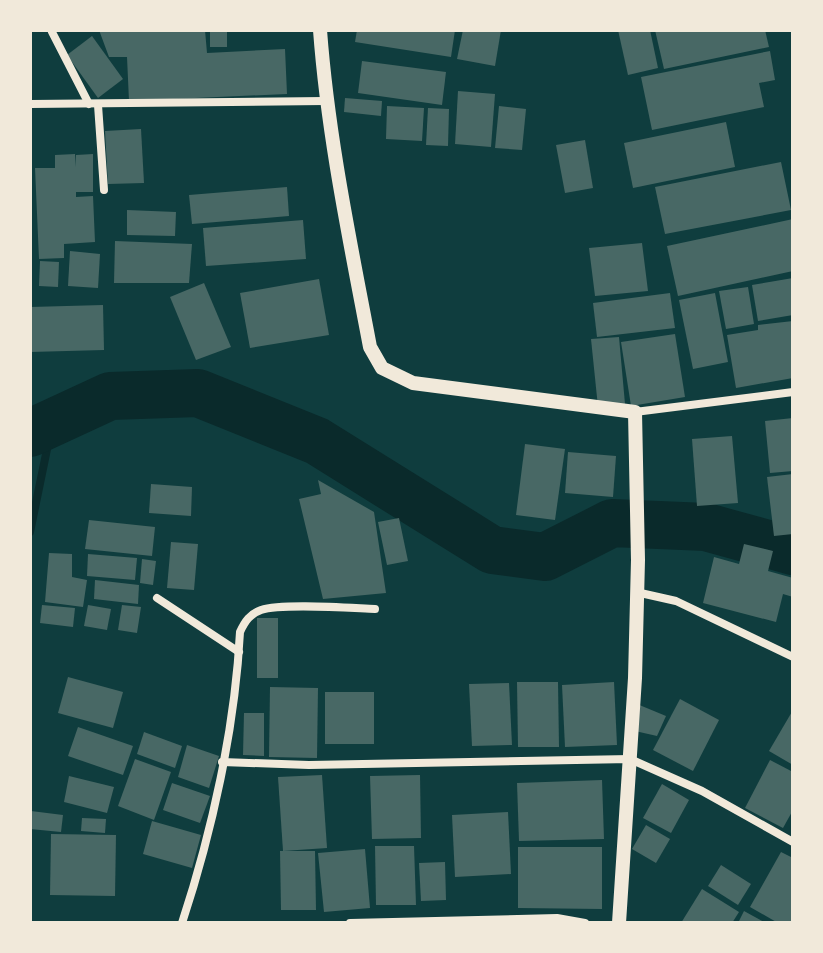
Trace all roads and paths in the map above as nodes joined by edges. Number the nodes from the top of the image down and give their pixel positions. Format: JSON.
{"nodes":[{"id":1,"x":320,"y":30,"type":"edge"},
{"id":2,"x":52,"y":32,"type":"dead end"},
{"id":3,"x":325,"y":101,"type":"junction"},
{"id":4,"x":30,"y":104,"type":"edge"},
{"id":5,"x":93,"y":105,"type":"junction"},
{"id":6,"x":104,"y":190,"type":"dead end"},
{"id":7,"x":793,"y":392,"type":"edge"},
{"id":8,"x":635,"y":412,"type":"junction"},
{"id":9,"x":636,"y":592,"type":"junction"},
{"id":10,"x":157,"y":598,"type":"dead end"},
{"id":11,"x":375,"y":609,"type":"dead end"},
{"id":12,"x":239,"y":652,"type":"junction"},
{"id":13,"x":793,"y":657,"type":"edge"},
{"id":14,"x":630,"y":759,"type":"junction"},
{"id":15,"x":222,"y":762,"type":"junction"},
{"id":16,"x":793,"y":842,"type":"edge"},
{"id":17,"x":182,"y":923,"type":"edge"},
{"id":18,"x":350,"y":923,"type":"edge"},
{"id":19,"x":585,"y":923,"type":"edge"},
{"id":20,"x":619,"y":923,"type":"edge"}],
"edges":[{"from":1,"to":3,"type":"street"},
{"from":2,"to":5,"type":"street"},
{"from":3,"to":5,"type":"street"},
{"from":3,"to":8,"type":"street"},
{"from":4,"to":5,"type":"street"},
{"from":5,"to":6,"type":"street"},
{"from":7,"to":8,"type":"street"},
{"from":8,"to":9,"type":"street"},
{"from":9,"to":13,"type":"street"},
{"from":9,"to":14,"type":"street"},
{"from":10,"to":12,"type":"street"},
{"from":11,"to":12,"type":"street"},
{"from":12,"to":15,"type":"street"},
{"from":14,"to":15,"type":"street"},
{"from":14,"to":16,"type":"street"},
{"from":14,"to":20,"type":"street"},
{"from":15,"to":17,"type":"street"},
{"from":18,"to":19,"type":"street"}]}
